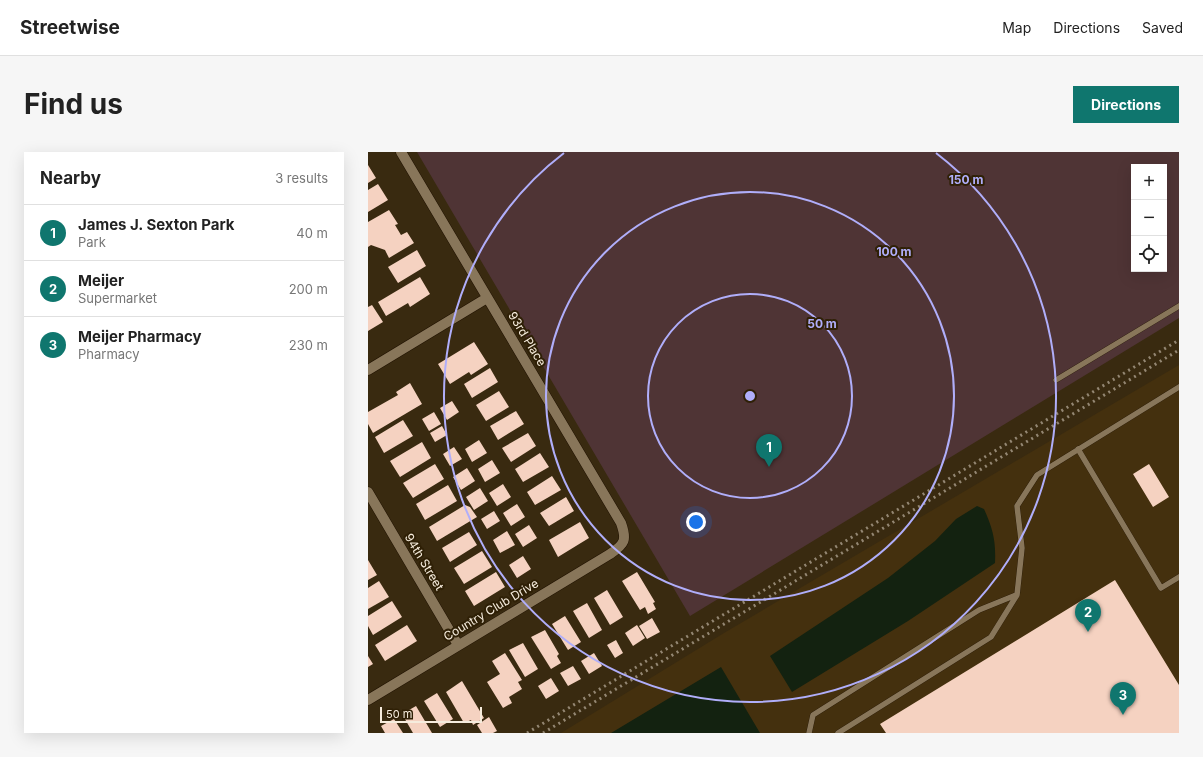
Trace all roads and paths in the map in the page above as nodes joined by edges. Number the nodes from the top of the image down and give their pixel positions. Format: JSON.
{"nodes":[{"id":1,"x":401,"y":152,"type":"edge"},
{"id":2,"x":487,"y":298,"type":"junction"},
{"id":3,"x":1179,"y":306,"type":"edge"},
{"id":4,"x":368,"y":370,"type":"edge"},
{"id":5,"x":1056,"y":380,"type":"dead end"},
{"id":6,"x":1179,"y":387,"type":"edge"},
{"id":7,"x":1078,"y":449,"type":"junction"},
{"id":8,"x":368,"y":492,"type":"edge"},
{"id":9,"x":624,"y":540,"type":"joint"},
{"id":10,"x":1179,"y":577,"type":"edge"},
{"id":11,"x":1017,"y":595,"type":"junction"},
{"id":12,"x":458,"y":645,"type":"junction"},
{"id":13,"x":368,"y":700,"type":"edge"},
{"id":14,"x":809,"y":733,"type":"edge"},
{"id":15,"x":838,"y":733,"type":"edge"}],
"edges":[{"from":1,"to":2,"type":"street","name":"93rd Place"},
{"from":2,"to":4,"type":"street"},
{"from":2,"to":9,"type":"street","name":"93rd Place"},
{"from":3,"to":5,"type":"lane"},
{"from":6,"to":7,"type":"lane"},
{"from":7,"to":10,"type":"lane"},
{"from":7,"to":11,"type":"lane"},
{"from":8,"to":12,"type":"street","name":"94th Street"},
{"from":9,"to":12,"type":"street","name":"Country Club Drive"},
{"from":11,"to":14,"type":"lane"},
{"from":11,"to":15,"type":"lane"},
{"from":12,"to":13,"type":"street","name":"Country Club Drive"}]}
